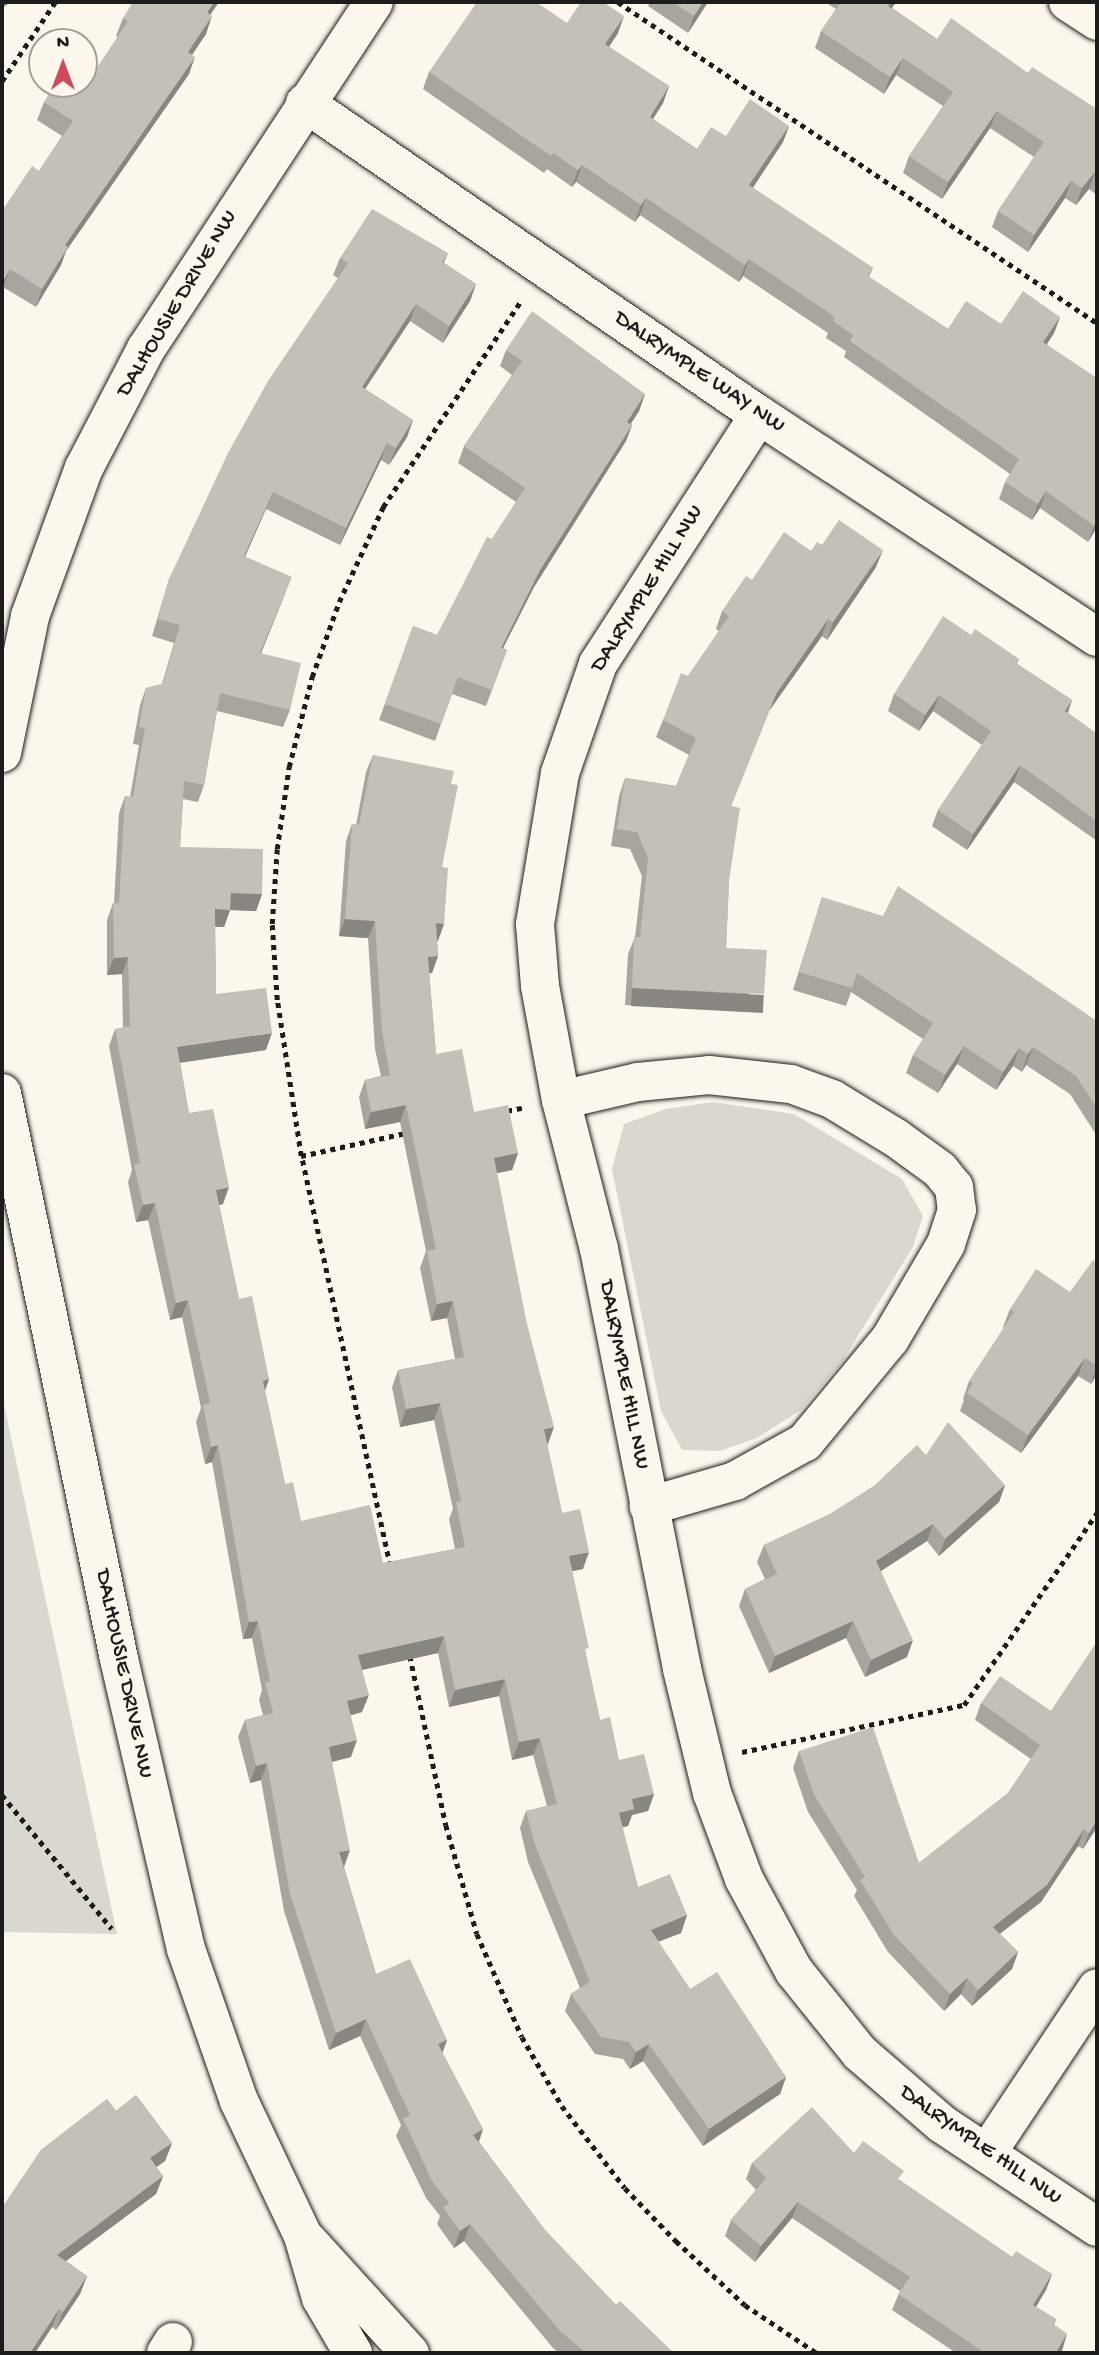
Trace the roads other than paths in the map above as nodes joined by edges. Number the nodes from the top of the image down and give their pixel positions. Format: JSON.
{"nodes":[{"id":1,"x":374,"y":2,"type":"edge"},
{"id":2,"x":1068,"y":2,"type":"edge"},
{"id":3,"x":1097,"y":21,"type":"edge"},
{"id":4,"x":305,"y":103,"type":"junction"},
{"id":5,"x":759,"y":415,"type":"junction"},
{"id":6,"x":1097,"y":637,"type":"edge"},
{"id":7,"x":2,"y":752,"type":"edge"},
{"id":8,"x":2,"y":1093,"type":"edge"},
{"id":9,"x":561,"y":1100,"type":"junction"},
{"id":10,"x":649,"y":1506,"type":"junction"},
{"id":11,"x":1097,"y":1988,"type":"edge"},
{"id":12,"x":987,"y":2153,"type":"junction"},
{"id":13,"x":1097,"y":2227,"type":"edge"},
{"id":14,"x":303,"y":2236,"type":"junction"},
{"id":15,"x":353,"y":2353,"type":"edge"},
{"id":16,"x":410,"y":2353,"type":"edge"}],
"edges":[{"from":1,"to":4,"type":"street","name":"DALHOUSIE DRIVE NW"},
{"from":2,"to":3,"type":"street"},
{"from":4,"to":5,"type":"street","name":"DALRYMPLE WAY NW"},
{"from":4,"to":7,"type":"street","name":"DALHOUSIE DRIVE NW"},
{"from":5,"to":6,"type":"street","name":"DALRYMPLE WAY NW"},
{"from":5,"to":9,"type":"street","name":"DALRYMPLE HILL NW"},
{"from":8,"to":14,"type":"street","name":"DALHOUSIE DRIVE NW"},
{"from":9,"to":10,"type":"street","name":"DALRYMPLE HILL NW"},
{"from":9,"to":10,"type":"street"},
{"from":10,"to":12,"type":"street","name":"DALRYMPLE HILL NW"},
{"from":11,"to":12,"type":"street"},
{"from":12,"to":13,"type":"street","name":"DALRYMPLE HILL NW"},
{"from":14,"to":15,"type":"street","name":"DALHOUSIE DRIVE NW"},
{"from":14,"to":16,"type":"street","name":"DALHOUSIE DRIVE NW"}]}
